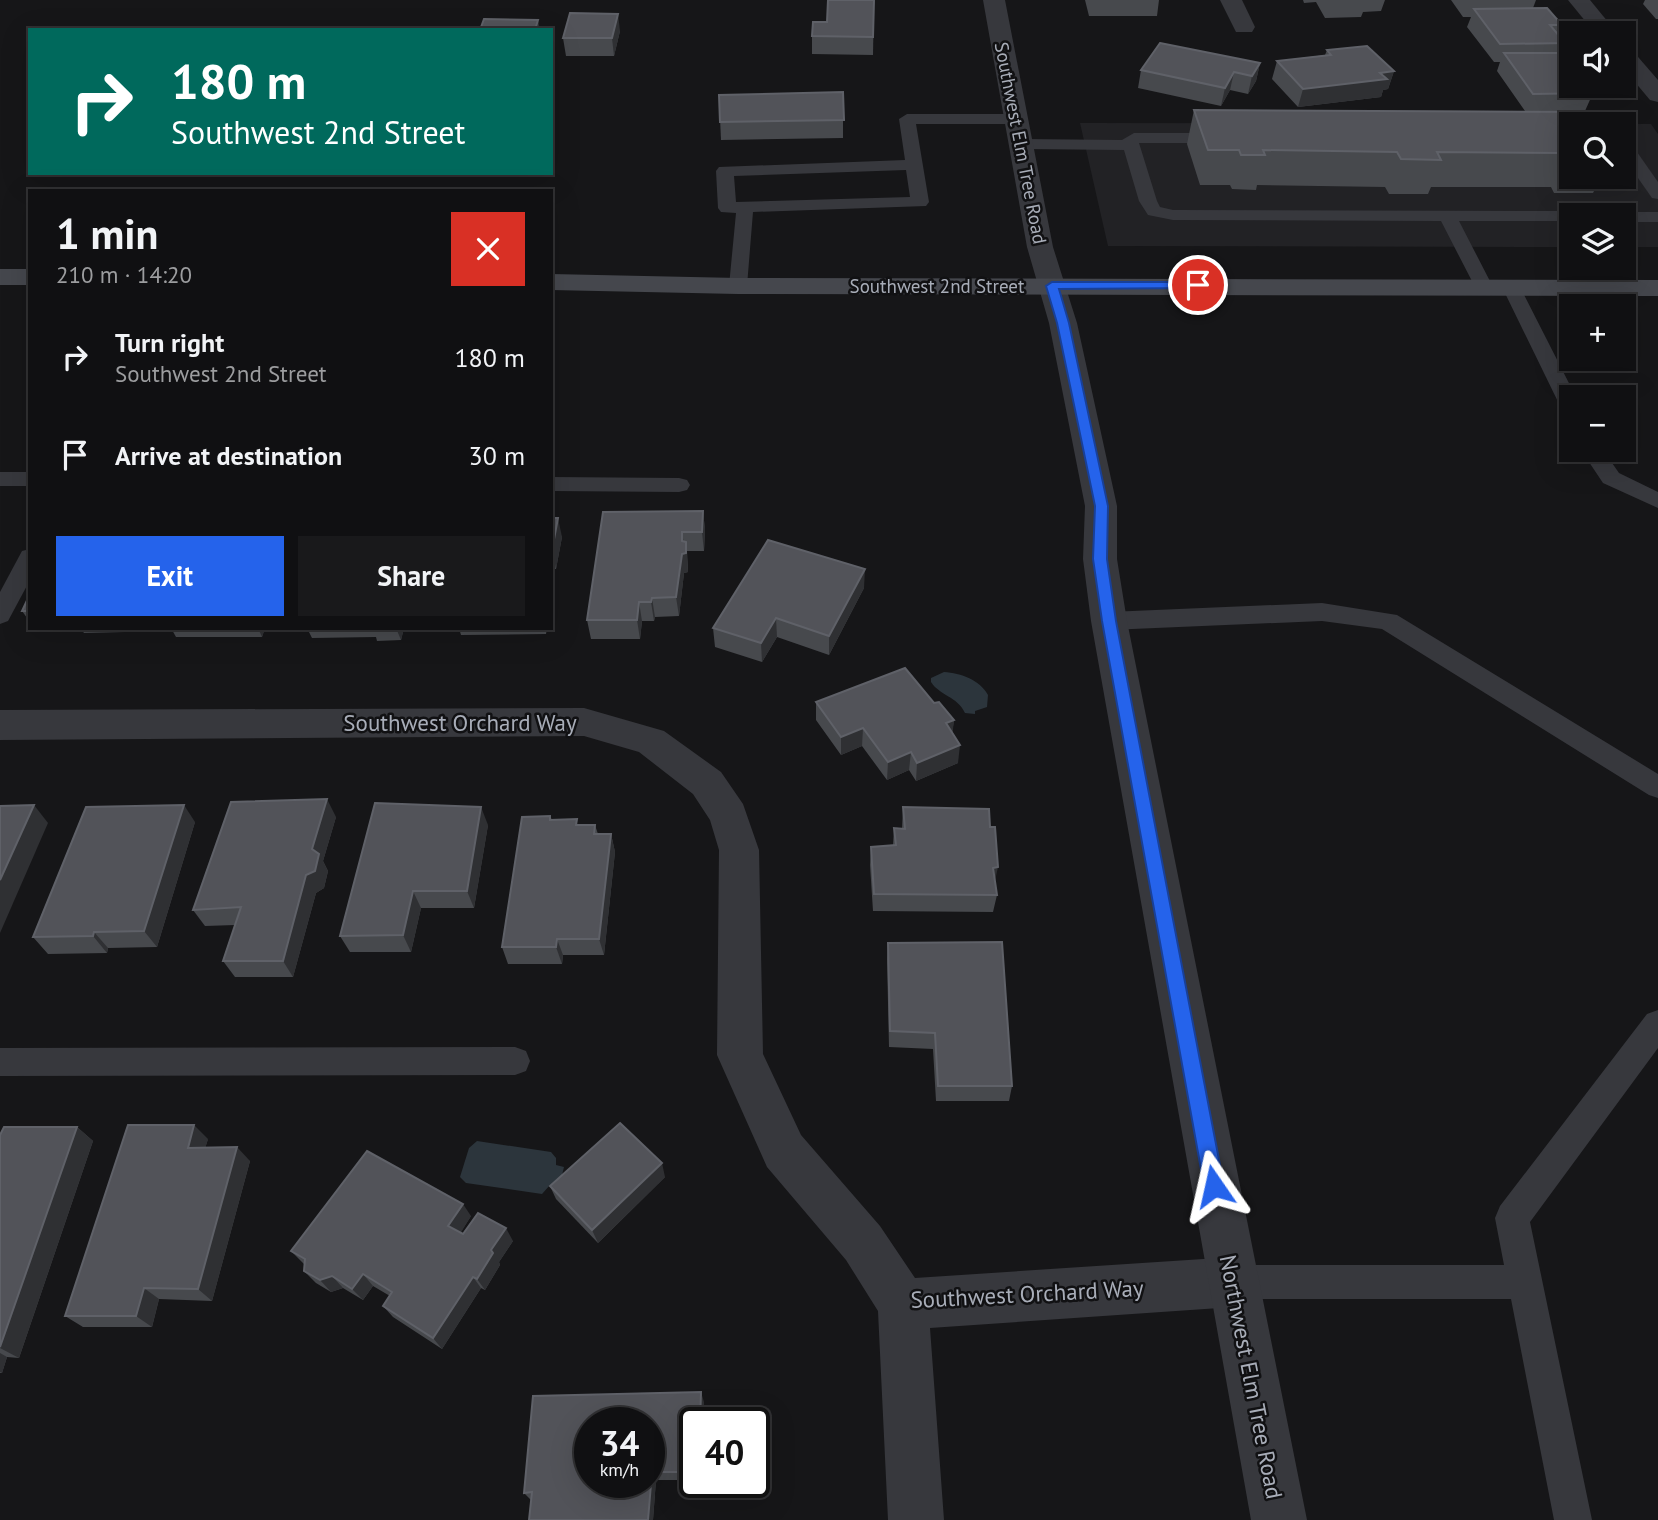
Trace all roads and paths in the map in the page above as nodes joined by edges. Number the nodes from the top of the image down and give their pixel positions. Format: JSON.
{"nodes":[{"id":1,"x":994,"y":0,"type":"edge"},
{"id":2,"x":1231,"y":0,"type":"edge"},
{"id":3,"x":1578,"y":0,"type":"edge"},
{"id":4,"x":1596,"y":21,"type":"edge"},
{"id":5,"x":1244,"y":27,"type":"dead end"},
{"id":6,"x":1636,"y":69,"type":"edge"},
{"id":7,"x":1658,"y":95,"type":"edge"},
{"id":8,"x":1020,"y":131,"type":"junction"},
{"id":9,"x":1244,"y":139,"type":"edge"},
{"id":10,"x":1131,"y":145,"type":"junction"},
{"id":11,"x":1636,"y":163,"type":"edge"},
{"id":12,"x":914,"y":165,"type":"junction"},
{"id":13,"x":1658,"y":194,"type":"edge"},
{"id":14,"x":745,"y":207,"type":"junction"},
{"id":15,"x":1447,"y":216,"type":"junction"},
{"id":16,"x":1559,"y":216,"type":"edge"},
{"id":17,"x":1636,"y":216,"type":"edge"},
{"id":18,"x":1658,"y":217,"type":"edge"},
{"id":19,"x":0,"y":277,"type":"edge"},
{"id":20,"x":28,"y":277,"type":"edge"},
{"id":21,"x":553,"y":282,"type":"edge"},
{"id":22,"x":738,"y":286,"type":"junction"},
{"id":23,"x":1052,"y":286,"type":"junction"},
{"id":24,"x":1497,"y":287,"type":"junction"},
{"id":25,"x":1658,"y":288,"type":"edge"},
{"id":26,"x":1559,"y":389,"type":"edge"},
{"id":27,"x":1600,"y":462,"type":"edge"},
{"id":28,"x":0,"y":479,"type":"edge"},
{"id":29,"x":28,"y":479,"type":"edge"},
{"id":30,"x":553,"y":484,"type":"edge"},
{"id":31,"x":679,"y":485,"type":"dead end"},
{"id":32,"x":1658,"y":501,"type":"edge"},
{"id":33,"x":28,"y":562,"type":"edge"},
{"id":34,"x":0,"y":615,"type":"edge"},
{"id":35,"x":1109,"y":621,"type":"junction"},
{"id":36,"x":0,"y":725,"type":"edge"},
{"id":37,"x":1658,"y":788,"type":"edge"},
{"id":38,"x":1658,"y":1024,"type":"edge"},
{"id":39,"x":515,"y":1061,"type":"dead end"},
{"id":40,"x":0,"y":1062,"type":"edge"},
{"id":41,"x":1234,"y":1282,"type":"junction"},
{"id":42,"x":1524,"y":1282,"type":"junction"},
{"id":43,"x":903,"y":1304,"type":"junction"},
{"id":44,"x":916,"y":1520,"type":"edge"},
{"id":45,"x":1279,"y":1520,"type":"edge"},
{"id":46,"x":1573,"y":1520,"type":"edge"}],
"edges":[{"from":1,"to":8,"type":"street","name":"Southwest Elm Tree Road"},
{"from":2,"to":5,"type":"street"},
{"from":3,"to":4,"type":"street"},
{"from":6,"to":7,"type":"street"},
{"from":8,"to":10,"type":"lane"},
{"from":8,"to":12,"type":"lane"},
{"from":8,"to":23,"type":"street","name":"Southwest Elm Tree Road"},
{"from":9,"to":10,"type":"lane"},
{"from":10,"to":15,"type":"lane"},
{"from":11,"to":13,"type":"lane"},
{"from":12,"to":14,"type":"lane"},
{"from":12,"to":14,"type":"lane"},
{"from":14,"to":22,"type":"lane"},
{"from":15,"to":16,"type":"lane"},
{"from":15,"to":24,"type":"lane"},
{"from":17,"to":18,"type":"lane"},
{"from":19,"to":20,"type":"main road"},
{"from":21,"to":22,"type":"main road","name":"Southwest 2nd Street"},
{"from":22,"to":23,"type":"main road","name":"Southwest 2nd Street"},
{"from":23,"to":24,"type":"main road","name":"Southwest 2nd Street"},
{"from":23,"to":35,"type":"street","name":"Northwest Elm Tree Road"},
{"from":24,"to":25,"type":"main road","name":"Southwest 2nd Street"},
{"from":24,"to":26,"type":"lane"},
{"from":27,"to":32,"type":"lane"},
{"from":28,"to":29,"type":"lane"},
{"from":30,"to":31,"type":"lane"},
{"from":33,"to":34,"type":"lane"},
{"from":35,"to":37,"type":"lane"},
{"from":35,"to":41,"type":"street","name":"Northwest Elm Tree Road"},
{"from":36,"to":43,"type":"street","name":"Southwest Orchard Way"},
{"from":38,"to":42,"type":"lane"},
{"from":39,"to":40,"type":"lane"},
{"from":41,"to":42,"type":"lane"},
{"from":41,"to":43,"type":"street","name":"Southwest Orchard Way"},
{"from":41,"to":45,"type":"street","name":"Northwest Elm Tree Road"},
{"from":42,"to":46,"type":"lane"},
{"from":43,"to":44,"type":"street"}]}
